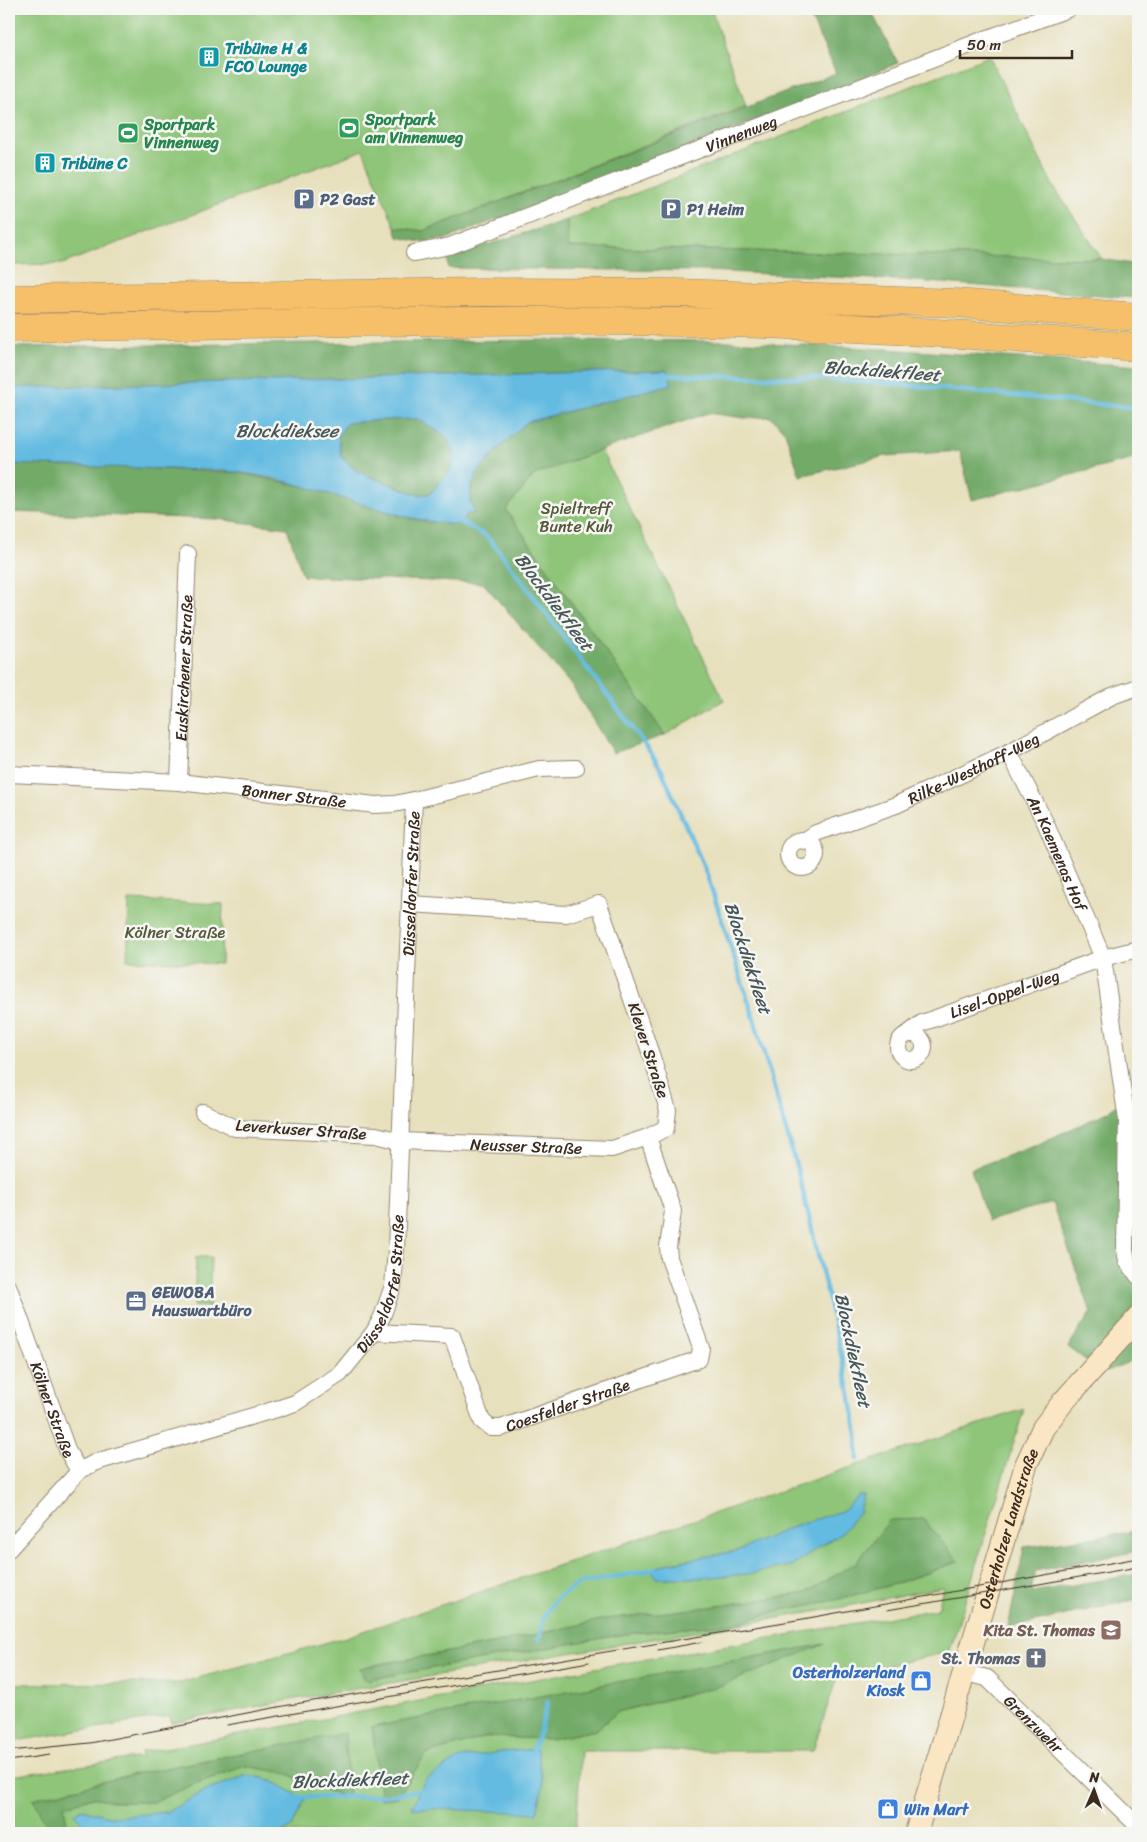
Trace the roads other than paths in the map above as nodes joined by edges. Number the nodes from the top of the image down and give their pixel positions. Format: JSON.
{"nodes":[{"id":1,"x":1068,"y":9,"type":"edge"},
{"id":2,"x":414,"y":253,"type":"dead end"},
{"id":3,"x":9,"y":299,"type":"edge"},
{"id":4,"x":1138,"y":317,"type":"edge"},
{"id":5,"x":9,"y":328,"type":"edge"},
{"id":6,"x":1138,"y":347,"type":"edge"},
{"id":7,"x":188,"y":554,"type":"dead end"},
{"id":8,"x":1138,"y":687,"type":"edge"},
{"id":9,"x":1009,"y":752,"type":"junction"},
{"id":10,"x":576,"y":768,"type":"dead end"},
{"id":11,"x":9,"y":774,"type":"edge"},
{"id":12,"x":179,"y":782,"type":"junction"},
{"id":13,"x":414,"y":800,"type":"junction"},
{"id":14,"x":804,"y":841,"type":"dead end"},
{"id":15,"x":410,"y":904,"type":"junction"},
{"id":16,"x":1138,"y":949,"type":"edge"},
{"id":17,"x":1103,"y":958,"type":"junction"},
{"id":18,"x":909,"y":1034,"type":"dead end"},
{"id":19,"x":203,"y":1112,"type":"dead end"},
{"id":20,"x":648,"y":1137,"type":"junction"},
{"id":21,"x":400,"y":1141,"type":"junction"},
{"id":22,"x":1138,"y":1276,"type":"edge"},
{"id":23,"x":9,"y":1288,"type":"edge"},
{"id":24,"x":1138,"y":1318,"type":"edge"},
{"id":25,"x":374,"y":1332,"type":"junction"},
{"id":26,"x":79,"y":1471,"type":"junction"},
{"id":27,"x":9,"y":1549,"type":"edge"},
{"id":28,"x":965,"y":1672,"type":"junction"},
{"id":29,"x":1138,"y":1826,"type":"edge"},
{"id":30,"x":916,"y":1833,"type":"edge"}],
"edges":[{"from":1,"to":2,"type":"street","name":"Vinnenweg"},
{"from":3,"to":4,"type":"highway"},
{"from":5,"to":6,"type":"highway"},
{"from":7,"to":12,"type":"street","name":"Euskirchener Straße"},
{"from":8,"to":9,"type":"street","name":"Rilke-Westhoff-Weg"},
{"from":9,"to":14,"type":"street","name":"Rilke-Westhoff-Weg"},
{"from":9,"to":17,"type":"street","name":"An Kaemenas Hof"},
{"from":10,"to":13,"type":"street","name":"Bonner Straße"},
{"from":11,"to":12,"type":"street","name":"Bonner Straße"},
{"from":12,"to":13,"type":"street","name":"Bonner Straße"},
{"from":13,"to":15,"type":"street","name":"Düsseldorfer Straße"},
{"from":15,"to":20,"type":"street","name":"Klever Straße"},
{"from":15,"to":21,"type":"street","name":"Düsseldorfer Straße"},
{"from":16,"to":17,"type":"street"},
{"from":17,"to":18,"type":"street","name":"Lisel-Oppel-Weg"},
{"from":17,"to":22,"type":"street","name":"An Kaemenas Hof"},
{"from":19,"to":21,"type":"street","name":"Leverkuser Straße"},
{"from":20,"to":21,"type":"street","name":"Neusser Straße"},
{"from":20,"to":25,"type":"street","name":"Coesfelder Straße"},
{"from":21,"to":25,"type":"street","name":"Düsseldorfer Straße"},
{"from":23,"to":26,"type":"street","name":"Kölner Straße"},
{"from":24,"to":28,"type":"main road","name":"Osterholzer Landstraße"},
{"from":25,"to":26,"type":"street","name":"Düsseldorfer Straße"},
{"from":26,"to":27,"type":"street","name":"Düsseldorfer Straße"},
{"from":28,"to":29,"type":"street","name":"Grenzwehr"},
{"from":28,"to":30,"type":"main road","name":"Osterholzer Landstraße"}]}
